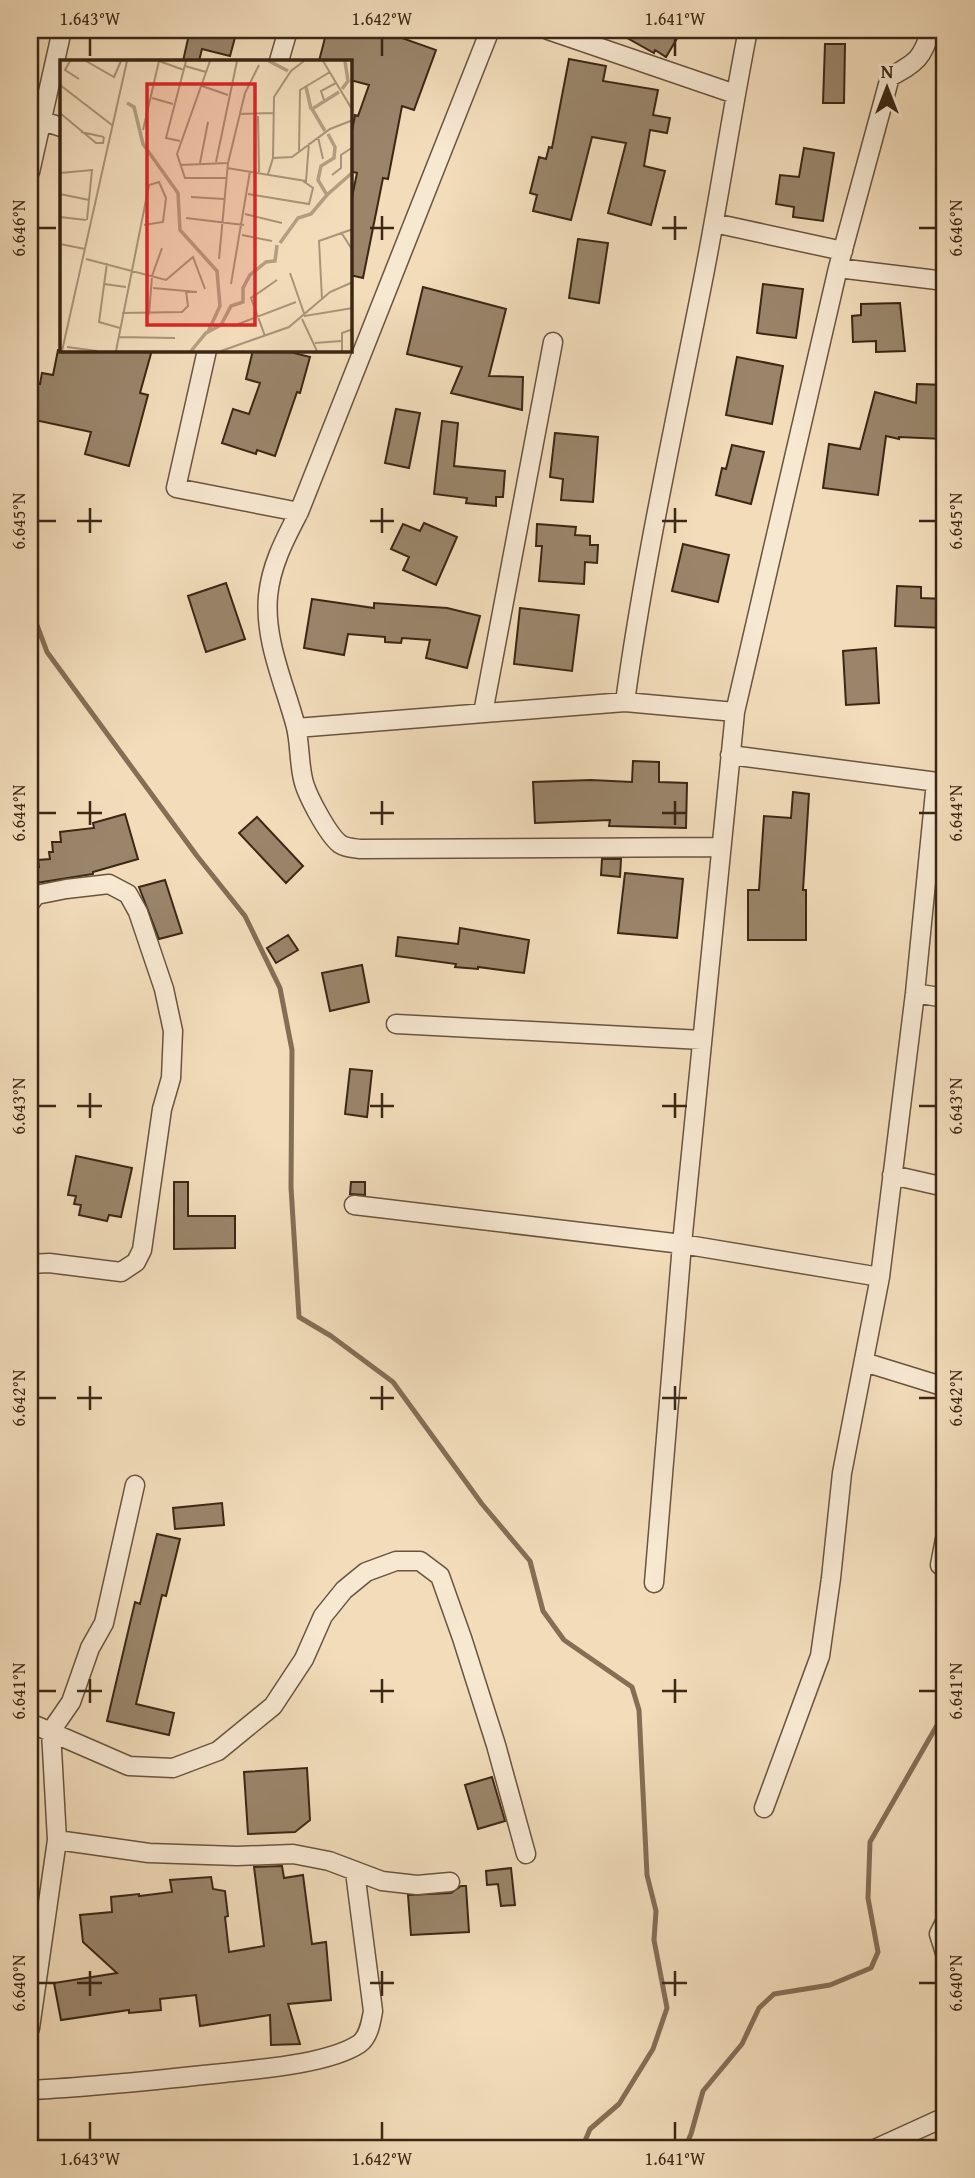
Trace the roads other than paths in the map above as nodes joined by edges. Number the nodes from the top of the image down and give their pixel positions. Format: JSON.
{"nodes":[{"id":1,"x":62,"y":30,"type":"edge"},
{"id":2,"x":288,"y":30,"type":"edge"},
{"id":3,"x":490,"y":30,"type":"edge"},
{"id":4,"x":548,"y":30,"type":"edge"},
{"id":5,"x":748,"y":30,"type":"edge"},
{"id":6,"x":930,"y":30,"type":"edge"},
{"id":7,"x":279,"y":60,"type":"edge"},
{"id":8,"x":735,"y":93,"type":"junction"},
{"id":9,"x":43,"y":121,"type":"junction"},
{"id":10,"x":60,"y":127,"type":"edge"},
{"id":11,"x":30,"y":172,"type":"edge"},
{"id":12,"x":714,"y":223,"type":"junction"},
{"id":13,"x":841,"y":260,"type":"junction"},
{"id":14,"x":945,"y":281,"type":"edge"},
{"id":15,"x":554,"y":342,"type":"dead end"},
{"id":16,"x":206,"y":352,"type":"edge"},
{"id":17,"x":299,"y":512,"type":"junction"},
{"id":18,"x":625,"y":702,"type":"junction"},
{"id":19,"x":734,"y":712,"type":"junction"},
{"id":20,"x":483,"y":713,"type":"junction"},
{"id":21,"x":296,"y":728,"type":"junction"},
{"id":22,"x":730,"y":755,"type":"junction"},
{"id":23,"x":940,"y":782,"type":"edge"},
{"id":24,"x":721,"y":847,"type":"junction"},
{"id":25,"x":30,"y":903,"type":"edge"},
{"id":26,"x":915,"y":993,"type":"junction"},
{"id":27,"x":945,"y":998,"type":"edge"},
{"id":28,"x":396,"y":1024,"type":"dead end"},
{"id":29,"x":702,"y":1040,"type":"junction"},
{"id":30,"x":892,"y":1175,"type":"junction"},
{"id":31,"x":945,"y":1188,"type":"edge"},
{"id":32,"x":354,"y":1205,"type":"dead end"},
{"id":33,"x":682,"y":1244,"type":"junction"},
{"id":34,"x":30,"y":1264,"type":"edge"},
{"id":35,"x":880,"y":1277,"type":"junction"},
{"id":36,"x":864,"y":1362,"type":"junction"},
{"id":37,"x":945,"y":1387,"type":"edge"},
{"id":38,"x":135,"y":1485,"type":"dead end"},
{"id":39,"x":945,"y":1539,"type":"edge"},
{"id":40,"x":940,"y":1565,"type":"dead end"},
{"id":41,"x":654,"y":1583,"type":"dead end"},
{"id":42,"x":30,"y":1723,"type":"edge"},
{"id":43,"x":51,"y":1731,"type":"junction"},
{"id":44,"x":764,"y":1808,"type":"dead end"},
{"id":45,"x":57,"y":1840,"type":"junction"},
{"id":46,"x":526,"y":1854,"type":"dead end"},
{"id":47,"x":355,"y":1872,"type":"junction"},
{"id":48,"x":450,"y":1882,"type":"dead end"},
{"id":49,"x":945,"y":1922,"type":"edge"},
{"id":50,"x":945,"y":1954,"type":"edge"},
{"id":51,"x":30,"y":2028,"type":"edge"},
{"id":52,"x":30,"y":2090,"type":"edge"},
{"id":53,"x":945,"y":2117,"type":"edge"},
{"id":54,"x":877,"y":2148,"type":"edge"}],
"edges":[{"from":1,"to":9,"type":"street"},
{"from":2,"to":7,"type":"street"},
{"from":3,"to":17,"type":"street"},
{"from":4,"to":8,"type":"street"},
{"from":5,"to":8,"type":"street"},
{"from":6,"to":13,"type":"street"},
{"from":8,"to":12,"type":"street"},
{"from":9,"to":10,"type":"street"},
{"from":9,"to":11,"type":"street"},
{"from":12,"to":13,"type":"street"},
{"from":12,"to":18,"type":"street"},
{"from":13,"to":14,"type":"street"},
{"from":13,"to":19,"type":"street"},
{"from":15,"to":20,"type":"street"},
{"from":16,"to":17,"type":"street"},
{"from":17,"to":21,"type":"street"},
{"from":18,"to":19,"type":"street"},
{"from":18,"to":20,"type":"street"},
{"from":19,"to":22,"type":"street"},
{"from":20,"to":21,"type":"street"},
{"from":21,"to":24,"type":"street"},
{"from":22,"to":23,"type":"street"},
{"from":22,"to":24,"type":"street"},
{"from":23,"to":26,"type":"street"},
{"from":24,"to":29,"type":"street"},
{"from":25,"to":34,"type":"street"},
{"from":26,"to":27,"type":"street"},
{"from":26,"to":30,"type":"street"},
{"from":28,"to":29,"type":"street"},
{"from":29,"to":33,"type":"street"},
{"from":30,"to":31,"type":"street"},
{"from":30,"to":35,"type":"street"},
{"from":32,"to":33,"type":"street"},
{"from":33,"to":35,"type":"street"},
{"from":33,"to":41,"type":"street"},
{"from":35,"to":36,"type":"street"},
{"from":36,"to":37,"type":"street"},
{"from":36,"to":44,"type":"street"},
{"from":38,"to":43,"type":"street"},
{"from":39,"to":40,"type":"street"},
{"from":42,"to":43,"type":"street"},
{"from":43,"to":45,"type":"street"},
{"from":43,"to":46,"type":"street"},
{"from":45,"to":47,"type":"street"},
{"from":45,"to":51,"type":"street"},
{"from":47,"to":48,"type":"street"},
{"from":47,"to":52,"type":"street"},
{"from":49,"to":50,"type":"street"},
{"from":53,"to":54,"type":"street"}]}
